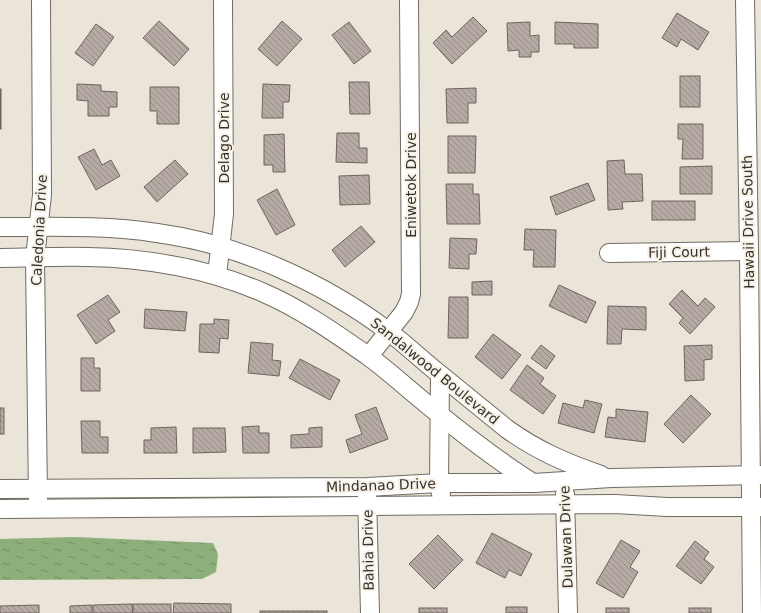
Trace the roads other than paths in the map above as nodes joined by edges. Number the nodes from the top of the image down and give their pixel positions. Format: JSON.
{"nodes":[{"id":1,"x":41,"y":0,"type":"edge"},
{"id":2,"x":223,"y":0,"type":"edge"},
{"id":3,"x":410,"y":0,"type":"edge"},
{"id":4,"x":745,"y":0,"type":"edge"},
{"id":5,"x":0,"y":227,"type":"edge"},
{"id":6,"x":38,"y":227,"type":"junction"},
{"id":7,"x":221,"y":247,"type":"junction"},
{"id":8,"x":749,"y":251,"type":"junction"},
{"id":9,"x":609,"y":253,"type":"dead end"},
{"id":10,"x":0,"y":258,"type":"edge"},
{"id":11,"x":35,"y":258,"type":"junction"},
{"id":12,"x":216,"y":275,"type":"junction"},
{"id":13,"x":388,"y":331,"type":"junction"},
{"id":14,"x":369,"y":356,"type":"junction"},
{"id":15,"x":440,"y":375,"type":"junction"},
{"id":16,"x":440,"y":416,"type":"junction"},
{"id":17,"x":563,"y":461,"type":"junction"},
{"id":18,"x":755,"y":475,"type":"edge"},
{"id":19,"x":611,"y":478,"type":"junction"},
{"id":20,"x":565,"y":480,"type":"junction"},
{"id":21,"x":439,"y":483,"type":"junction"},
{"id":22,"x":534,"y":483,"type":"junction"},
{"id":23,"x":367,"y":487,"type":"junction"},
{"id":24,"x":38,"y":488,"type":"junction"},
{"id":25,"x":0,"y":489,"type":"edge"},
{"id":26,"x":443,"y":505,"type":"junction"},
{"id":27,"x":566,"y":505,"type":"junction"},
{"id":28,"x":367,"y":506,"type":"junction"},
{"id":29,"x":756,"y":507,"type":"edge"},
{"id":30,"x":39,"y":508,"type":"junction"},
{"id":31,"x":0,"y":509,"type":"edge"},
{"id":32,"x":370,"y":613,"type":"edge"},
{"id":33,"x":568,"y":613,"type":"edge"},
{"id":34,"x":752,"y":613,"type":"edge"}],
"edges":[{"from":1,"to":6,"type":"street","name":"Caledonia Drive"},
{"from":2,"to":7,"type":"street","name":"Delago Drive"},
{"from":3,"to":13,"type":"street","name":"Eniwetok Drive"},
{"from":4,"to":8,"type":"street","name":"Hawaii Drive South"},
{"from":5,"to":6,"type":"street","name":"Sandalwood Boulevard"},
{"from":6,"to":7,"type":"street","name":"Sandalwood Boulevard"},
{"from":6,"to":11,"type":"street","name":"Caledonia Drive"},
{"from":7,"to":12,"type":"street","name":"Delago Drive"},
{"from":7,"to":13,"type":"street","name":"Sandalwood Boulevard"},
{"from":8,"to":9,"type":"street","name":"Fiji Court"},
{"from":8,"to":18,"type":"street","name":"Hawaii Drive South"},
{"from":10,"to":11,"type":"street","name":"Sandalwood Boulevard"},
{"from":11,"to":12,"type":"street","name":"Sandalwood Boulevard"},
{"from":11,"to":24,"type":"street","name":"Caledonia Drive"},
{"from":12,"to":14,"type":"street","name":"Sandalwood Boulevard"},
{"from":13,"to":14,"type":"street","name":"Eniwetok Drive"},
{"from":13,"to":15,"type":"street","name":"Sandalwood Boulevard"},
{"from":14,"to":16,"type":"street","name":"Sandalwood Boulevard"},
{"from":15,"to":16,"type":"street"},
{"from":15,"to":17,"type":"street","name":"Sandalwood Boulevard"},
{"from":16,"to":21,"type":"street"},
{"from":16,"to":22,"type":"street","name":"Sandalwood Boulevard"},
{"from":17,"to":19,"type":"street","name":"Sandalwood Boulevard"},
{"from":17,"to":20,"type":"street","name":"Dulawan Drive"},
{"from":18,"to":19,"type":"street","name":"Mindanao Drive"},
{"from":18,"to":29,"type":"street","name":"Hawaii Drive South"},
{"from":19,"to":20,"type":"street","name":"Mindanao Drive"},
{"from":20,"to":22,"type":"street","name":"Mindanao Drive"},
{"from":20,"to":27,"type":"street","name":"Dulawan Drive"},
{"from":21,"to":22,"type":"street","name":"Mindanao Drive"},
{"from":21,"to":23,"type":"street","name":"Mindanao Drive"},
{"from":21,"to":26,"type":"street"},
{"from":22,"to":27,"type":"street","name":"Sandalwood Boulevard"},
{"from":23,"to":24,"type":"street","name":"Mindanao Drive"},
{"from":23,"to":28,"type":"street","name":"Bahia Drive"},
{"from":24,"to":25,"type":"street","name":"Mindanao Drive"},
{"from":24,"to":30,"type":"street","name":"Caledonia Drive"},
{"from":26,"to":27,"type":"street","name":"Mindanao Drive"},
{"from":26,"to":28,"type":"street","name":"Mindanao Drive"},
{"from":27,"to":29,"type":"street","name":"Mindanao Drive"},
{"from":27,"to":33,"type":"street","name":"Dulawan Drive"},
{"from":28,"to":30,"type":"street","name":"Mindanao Drive"},
{"from":28,"to":32,"type":"street","name":"Bahia Drive"},
{"from":29,"to":34,"type":"street","name":"Hawaii Drive South"},
{"from":30,"to":31,"type":"street","name":"Mindanao Drive"}]}
